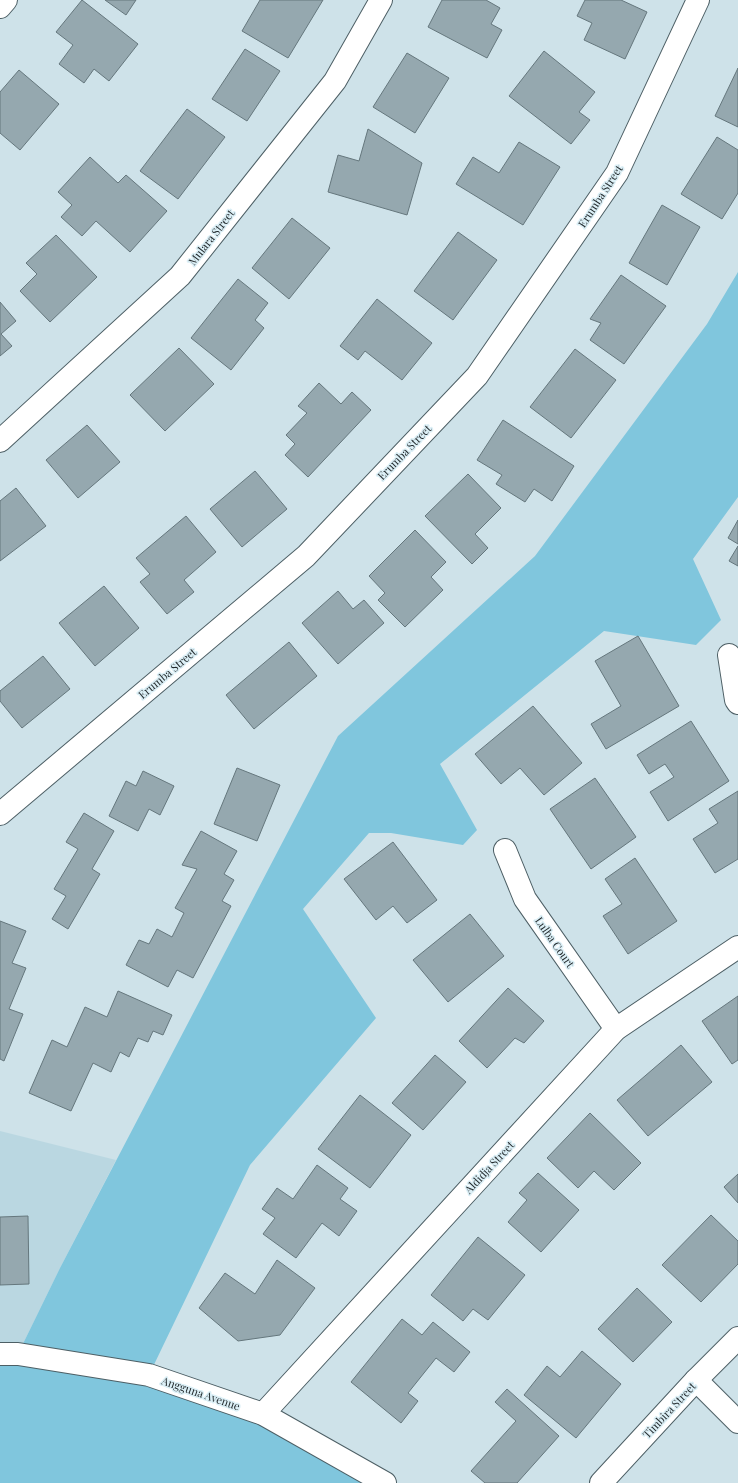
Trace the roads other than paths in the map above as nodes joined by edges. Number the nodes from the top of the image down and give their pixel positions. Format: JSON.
{"nodes":[{"id":1,"x":6,"y":0,"type":"edge"},
{"id":2,"x":381,"y":0,"type":"edge"},
{"id":3,"x":698,"y":0,"type":"edge"},
{"id":4,"x":0,"y":7,"type":"edge"},
{"id":5,"x":0,"y":440,"type":"edge"},
{"id":6,"x":730,"y":655,"type":"dead end"},
{"id":7,"x":738,"y":703,"type":"edge"},
{"id":8,"x":0,"y":814,"type":"edge"},
{"id":9,"x":505,"y":850,"type":"dead end"},
{"id":10,"x":738,"y":947,"type":"edge"},
{"id":11,"x":616,"y":1029,"type":"junction"},
{"id":12,"x":738,"y":1338,"type":"edge"},
{"id":13,"x":0,"y":1354,"type":"edge"},
{"id":14,"x":696,"y":1380,"type":"junction"},
{"id":15,"x":263,"y":1414,"type":"junction"},
{"id":16,"x":738,"y":1422,"type":"edge"},
{"id":17,"x":385,"y":1483,"type":"edge"},
{"id":18,"x":601,"y":1483,"type":"edge"}],
"edges":[{"from":1,"to":4,"type":"street"},
{"from":2,"to":5,"type":"street","name":"Mulara Street"},
{"from":3,"to":8,"type":"street","name":"Erumba Street"},
{"from":6,"to":7,"type":"street"},
{"from":9,"to":11,"type":"street","name":"Lulba Court"},
{"from":10,"to":11,"type":"street","name":"Aldidja Street"},
{"from":11,"to":15,"type":"street","name":"Aldidja Street"},
{"from":12,"to":14,"type":"street","name":"Timbira Street"},
{"from":13,"to":15,"type":"street","name":"Angguna Avenue"},
{"from":14,"to":16,"type":"street"},
{"from":14,"to":18,"type":"street","name":"Timbira Street"},
{"from":15,"to":17,"type":"street","name":"Angguna Avenue"}]}
